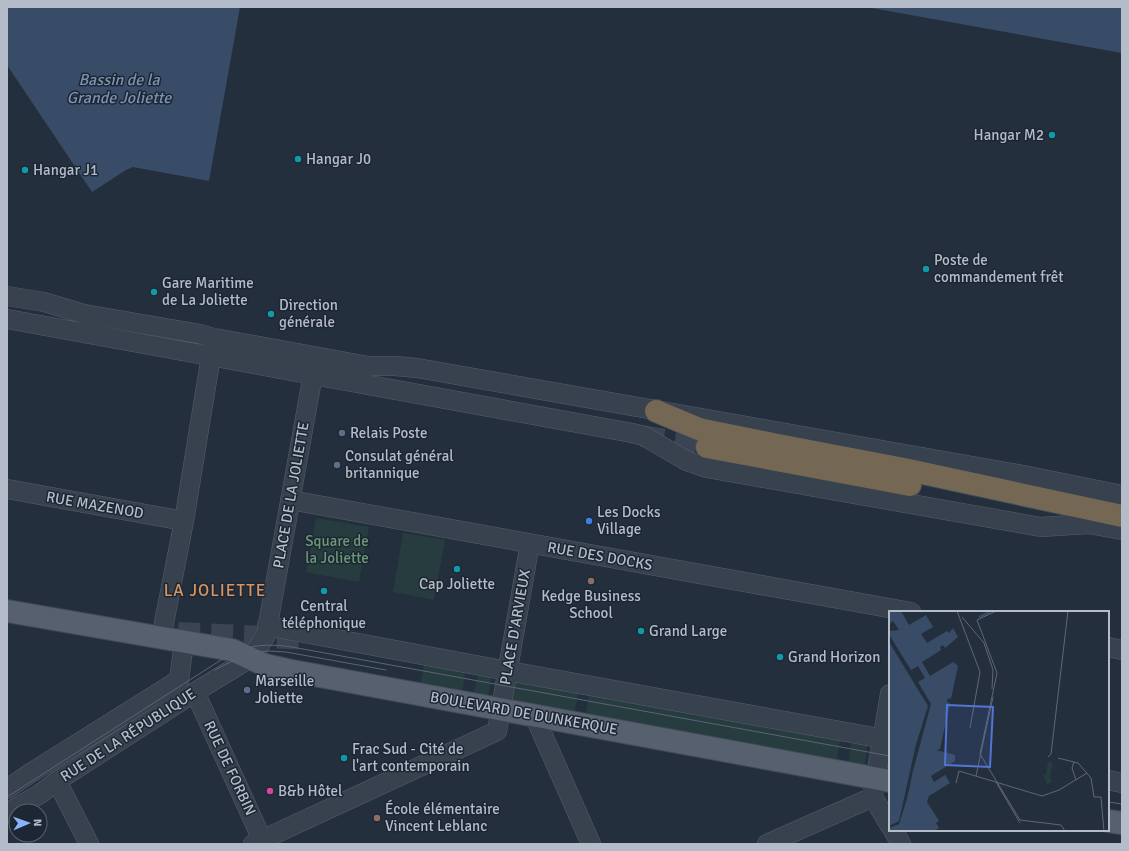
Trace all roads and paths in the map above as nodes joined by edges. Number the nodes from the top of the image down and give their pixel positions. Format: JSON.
{"nodes":[{"id":1,"x":7,"y":296,"type":"edge"},
{"id":2,"x":7,"y":319,"type":"edge"},
{"id":3,"x":213,"y":347,"type":"junction"},
{"id":4,"x":315,"y":366,"type":"junction"},
{"id":5,"x":656,"y":411,"type":"junction"},
{"id":6,"x":708,"y":448,"type":"tunnel mouth"},
{"id":7,"x":7,"y":489,"type":"edge"},
{"id":8,"x":979,"y":491,"type":"junction"},
{"id":9,"x":1122,"y":495,"type":"edge"},
{"id":10,"x":290,"y":500,"type":"junction"},
{"id":11,"x":1122,"y":516,"type":"edge"},
{"id":12,"x":1122,"y":521,"type":"edge"},
{"id":13,"x":184,"y":522,"type":"junction"},
{"id":14,"x":1122,"y":530,"type":"edge"},
{"id":15,"x":530,"y":543,"type":"junction"},
{"id":16,"x":7,"y":611,"type":"edge"},
{"id":17,"x":901,"y":611,"type":"edge"},
{"id":18,"x":267,"y":626,"type":"junction"},
{"id":19,"x":161,"y":638,"type":"junction"},
{"id":20,"x":184,"y":642,"type":"junction"},
{"id":21,"x":1109,"y":647,"type":"edge"},
{"id":22,"x":1122,"y":650,"type":"edge"},
{"id":23,"x":249,"y":657,"type":"junction"},
{"id":24,"x":507,"y":671,"type":"junction"},
{"id":25,"x":194,"y":692,"type":"junction"},
{"id":26,"x":889,"y":706,"type":"edge"},
{"id":27,"x":500,"y":709,"type":"junction"},
{"id":28,"x":534,"y":715,"type":"junction"},
{"id":29,"x":886,"y":740,"type":"edge"},
{"id":30,"x":1109,"y":780,"type":"edge"},
{"id":31,"x":57,"y":781,"type":"junction"},
{"id":32,"x":1122,"y":783,"type":"edge"},
{"id":33,"x":879,"y":785,"type":"edge"},
{"id":34,"x":8,"y":788,"type":"edge"},
{"id":35,"x":7,"y":813,"type":"edge"},
{"id":36,"x":1109,"y":820,"type":"edge"},
{"id":37,"x":889,"y":822,"type":"edge"},
{"id":38,"x":1122,"y":823,"type":"edge"},
{"id":39,"x":894,"y":831,"type":"edge"},
{"id":40,"x":260,"y":843,"type":"edge"},
{"id":41,"x":89,"y":844,"type":"edge"},
{"id":42,"x":591,"y":844,"type":"edge"},
{"id":43,"x":767,"y":844,"type":"edge"},
{"id":44,"x":901,"y":844,"type":"edge"}],
"edges":[{"from":1,"to":3,"type":"street"},
{"from":2,"to":3,"type":"street"},
{"from":3,"to":4,"type":"street"},
{"from":3,"to":13,"type":"street"},
{"from":4,"to":5,"type":"street"},
{"from":4,"to":10,"type":"street","name":"PLACE DE LA JOLIETTE"},
{"from":4,"to":14,"type":"street"},
{"from":5,"to":8,"type":"highway"},
{"from":5,"to":9,"type":"street"},
{"from":6,"to":8,"type":"highway"},
{"from":7,"to":13,"type":"street","name":"RUE MAZENOD"},
{"from":8,"to":11,"type":"highway"},
{"from":8,"to":12,"type":"highway"},
{"from":10,"to":15,"type":"street","name":"RUE DES DOCKS"},
{"from":10,"to":18,"type":"street","name":"PLACE DE LA JOLIETTE"},
{"from":13,"to":19,"type":"street"},
{"from":15,"to":17,"type":"street","name":"RUE DES DOCKS"},
{"from":15,"to":24,"type":"street","name":"PLACE D'ARVIEUX"},
{"from":16,"to":19,"type":"main road","name":"BOULEVARD DE DUNKERQUE"},
{"from":18,"to":23,"type":"street","name":"PLACE DE LA JOLIETTE"},
{"from":18,"to":24,"type":"street"},
{"from":19,"to":20,"type":"main road","name":"BOULEVARD DE DUNKERQUE"},
{"from":20,"to":23,"type":"main road","name":"BOULEVARD DE DUNKERQUE"},
{"from":20,"to":34,"type":"street","name":"RUE DE LA RÉPUBLIQUE"},
{"from":21,"to":22,"type":"street"},
{"from":23,"to":25,"type":"street","name":"RUE DE LA RÉPUBLIQUE"},
{"from":23,"to":27,"type":"main road","name":"BOULEVARD DE DUNKERQUE"},
{"from":24,"to":27,"type":"street","name":"PLACE D'ARVIEUX"},
{"from":24,"to":29,"type":"street"},
{"from":25,"to":31,"type":"street","name":"RUE DE LA RÉPUBLIQUE"},
{"from":25,"to":40,"type":"street","name":"RUE DE FORBIN"},
{"from":26,"to":29,"type":"street"},
{"from":27,"to":28,"type":"main road","name":"BOULEVARD DE DUNKERQUE"},
{"from":27,"to":40,"type":"street","name":"PLACE D'ARVIEUX"},
{"from":28,"to":33,"type":"main road","name":"BOULEVARD DE DUNKERQUE"},
{"from":28,"to":42,"type":"street"},
{"from":29,"to":33,"type":"street"},
{"from":30,"to":32,"type":"street"},
{"from":31,"to":35,"type":"street","name":"RUE DE LA RÉPUBLIQUE"},
{"from":31,"to":41,"type":"street"},
{"from":33,"to":37,"type":"street"},
{"from":33,"to":43,"type":"street"},
{"from":36,"to":38,"type":"main road"},
{"from":39,"to":44,"type":"street"}]}
